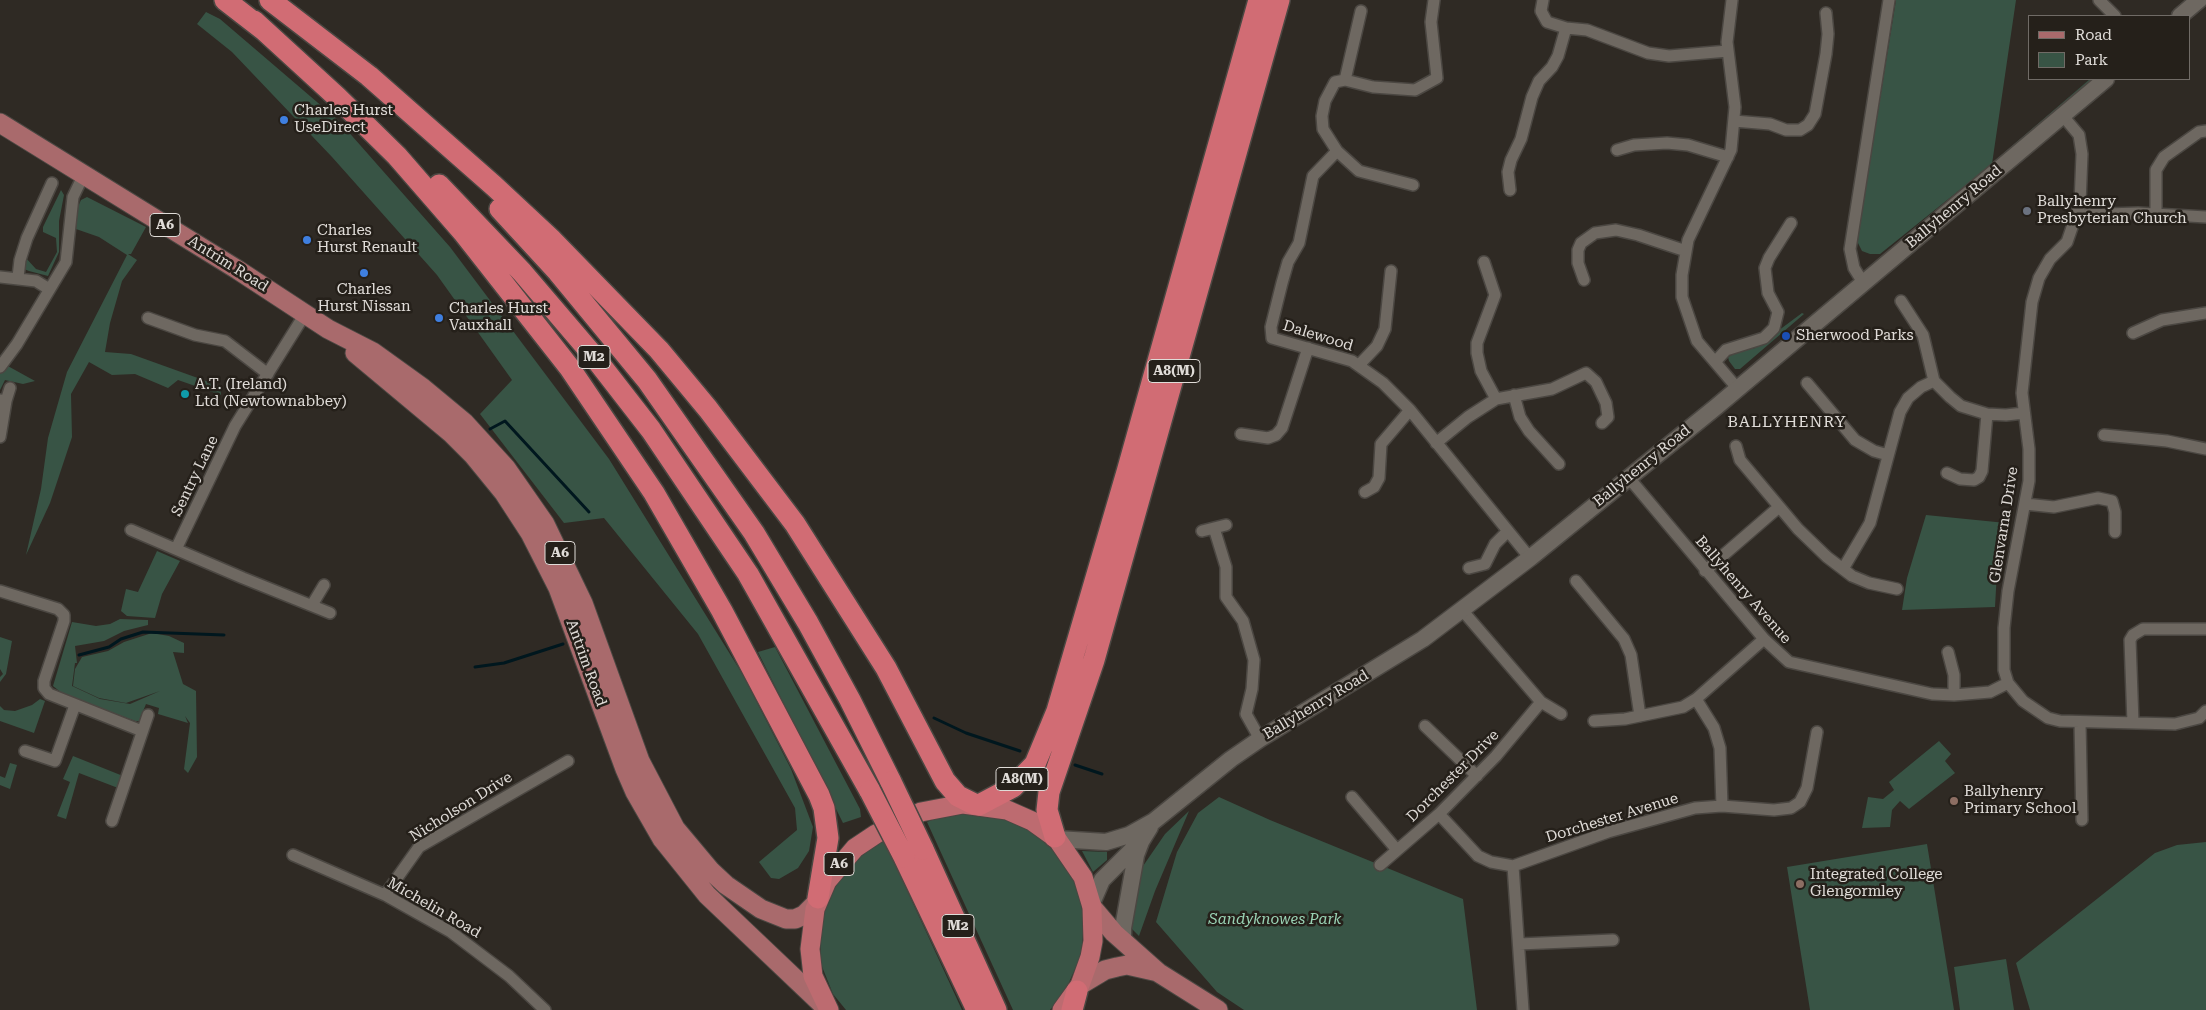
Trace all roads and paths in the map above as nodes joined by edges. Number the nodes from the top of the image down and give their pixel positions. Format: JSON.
{"nodes":[{"id":1,"x":225,"y":0,"type":"edge"},
{"id":2,"x":269,"y":0,"type":"edge"},
{"id":3,"x":1259,"y":0,"type":"edge"},
{"id":4,"x":1279,"y":0,"type":"edge"},
{"id":5,"x":1434,"y":0,"type":"edge"},
{"id":6,"x":1543,"y":0,"type":"edge"},
{"id":7,"x":1732,"y":0,"type":"edge"},
{"id":8,"x":1889,"y":0,"type":"edge"},
{"id":9,"x":2099,"y":0,"type":"edge"},
{"id":10,"x":2199,"y":0,"type":"edge"},
{"id":11,"x":1361,"y":11,"type":"dead end"},
{"id":12,"x":1826,"y":13,"type":"dead end"},
{"id":13,"x":2108,"y":14,"type":"edge"},
{"id":14,"x":2181,"y":15,"type":"edge"},
{"id":15,"x":254,"y":21,"type":"junction"},
{"id":16,"x":1566,"y":28,"type":"junction"},
{"id":17,"x":1728,"y":51,"type":"junction"},
{"id":18,"x":1345,"y":80,"type":"junction"},
{"id":19,"x":2105,"y":80,"type":"edge"},
{"id":20,"x":2062,"y":116,"type":"junction"},
{"id":21,"x":1734,"y":120,"type":"junction"},
{"id":22,"x":0,"y":123,"type":"edge"},
{"id":23,"x":2206,"y":131,"type":"edge"},
{"id":24,"x":1617,"y":150,"type":"dead end"},
{"id":25,"x":1337,"y":151,"type":"junction"},
{"id":26,"x":1728,"y":157,"type":"junction"},
{"id":27,"x":84,"y":174,"type":"junction"},
{"id":28,"x":52,"y":183,"type":"dead end"},
{"id":29,"x":1412,"y":185,"type":"dead end"},
{"id":30,"x":1510,"y":190,"type":"dead end"},
{"id":31,"x":2156,"y":214,"type":"junction"},
{"id":32,"x":2077,"y":215,"type":"junction"},
{"id":33,"x":2206,"y":217,"type":"edge"},
{"id":34,"x":1791,"y":223,"type":"dead end"},
{"id":35,"x":1686,"y":250,"type":"junction"},
{"id":36,"x":1484,"y":262,"type":"dead end"},
{"id":37,"x":1392,"y":271,"type":"dead end"},
{"id":38,"x":0,"y":277,"type":"edge"},
{"id":39,"x":18,"y":277,"type":"junction"},
{"id":40,"x":1584,"y":280,"type":"dead end"},
{"id":41,"x":1864,"y":284,"type":"junction"},
{"id":42,"x":49,"y":289,"type":"junction"},
{"id":43,"x":1901,"y":301,"type":"dead end"},
{"id":44,"x":2206,"y":313,"type":"edge"},
{"id":45,"x":305,"y":314,"type":"junction"},
{"id":46,"x":148,"y":318,"type":"dead end"},
{"id":47,"x":328,"y":328,"type":"junction"},
{"id":48,"x":2133,"y":333,"type":"dead end"},
{"id":49,"x":1308,"y":348,"type":"junction"},
{"id":50,"x":1715,"y":362,"type":"junction"},
{"id":51,"x":1359,"y":365,"type":"junction"},
{"id":52,"x":0,"y":367,"type":"edge"},
{"id":53,"x":268,"y":374,"type":"junction"},
{"id":54,"x":1934,"y":381,"type":"junction"},
{"id":55,"x":1807,"y":383,"type":"dead end"},
{"id":56,"x":10,"y":388,"type":"dead end"},
{"id":57,"x":1738,"y":389,"type":"junction"},
{"id":58,"x":1514,"y":395,"type":"junction"},
{"id":59,"x":3,"y":400,"type":"edge"},
{"id":60,"x":1496,"y":400,"type":"junction"},
{"id":61,"x":1410,"y":410,"type":"junction"},
{"id":62,"x":2024,"y":413,"type":"junction"},
{"id":63,"x":1987,"y":414,"type":"junction"},
{"id":64,"x":1602,"y":424,"type":"dead end"},
{"id":65,"x":1241,"y":434,"type":"dead end"},
{"id":66,"x":2104,"y":435,"type":"dead end"},
{"id":67,"x":0,"y":437,"type":"edge"},
{"id":68,"x":1436,"y":443,"type":"junction"},
{"id":69,"x":1736,"y":446,"type":"dead end"},
{"id":70,"x":2206,"y":449,"type":"edge"},
{"id":71,"x":1888,"y":455,"type":"junction"},
{"id":72,"x":1559,"y":464,"type":"dead end"},
{"id":73,"x":1948,"y":473,"type":"dead end"},
{"id":74,"x":1629,"y":478,"type":"junction"},
{"id":75,"x":1365,"y":492,"type":"dead end"},
{"id":76,"x":2025,"y":504,"type":"junction"},
{"id":77,"x":1779,"y":507,"type":"junction"},
{"id":78,"x":1202,"y":531,"type":"dead end"},
{"id":79,"x":1508,"y":531,"type":"junction"},
{"id":80,"x":2115,"y":532,"type":"dead end"},
{"id":81,"x":134,"y":535,"type":"dead end"},
{"id":82,"x":176,"y":549,"type":"junction"},
{"id":83,"x":1530,"y":558,"type":"junction"},
{"id":84,"x":1469,"y":568,"type":"dead end"},
{"id":85,"x":1843,"y":569,"type":"junction"},
{"id":86,"x":1705,"y":571,"type":"junction"},
{"id":87,"x":1576,"y":581,"type":"dead end"},
{"id":88,"x":324,"y":585,"type":"dead end"},
{"id":89,"x":1897,"y":589,"type":"dead end"},
{"id":90,"x":0,"y":591,"type":"edge"},
{"id":91,"x":312,"y":605,"type":"junction"},
{"id":92,"x":1462,"y":610,"type":"junction"},
{"id":93,"x":330,"y":613,"type":"dead end"},
{"id":94,"x":2206,"y":629,"type":"edge"},
{"id":95,"x":1764,"y":639,"type":"junction"},
{"id":96,"x":1948,"y":652,"type":"dead end"},
{"id":97,"x":2008,"y":683,"type":"junction"},
{"id":98,"x":1954,"y":695,"type":"junction"},
{"id":99,"x":1696,"y":699,"type":"junction"},
{"id":100,"x":1541,"y":702,"type":"junction"},
{"id":101,"x":75,"y":705,"type":"junction"},
{"id":102,"x":2206,"y":711,"type":"edge"},
{"id":103,"x":1561,"y":714,"type":"dead end"},
{"id":104,"x":148,"y":715,"type":"dead end"},
{"id":105,"x":1640,"y":716,"type":"junction"},
{"id":106,"x":1594,"y":720,"type":"dead end"},
{"id":107,"x":2133,"y":722,"type":"junction"},
{"id":108,"x":2080,"y":723,"type":"junction"},
{"id":109,"x":1425,"y":726,"type":"dead end"},
{"id":110,"x":142,"y":731,"type":"junction"},
{"id":111,"x":1818,"y":732,"type":"dead end"},
{"id":112,"x":1260,"y":739,"type":"junction"},
{"id":113,"x":25,"y":751,"type":"dead end"},
{"id":114,"x":568,"y":761,"type":"dead end"},
{"id":115,"x":1477,"y":776,"type":"junction"},
{"id":116,"x":1352,"y":797,"type":"dead end"},
{"id":117,"x":977,"y":804,"type":"junction"},
{"id":118,"x":1722,"y":806,"type":"junction"},
{"id":119,"x":1439,"y":814,"type":"junction"},
{"id":120,"x":2082,"y":820,"type":"dead end"},
{"id":121,"x":112,"y":821,"type":"dead end"},
{"id":122,"x":1154,"y":821,"type":"junction"},
{"id":123,"x":1056,"y":838,"type":"junction"},
{"id":124,"x":1142,"y":840,"type":"junction"},
{"id":125,"x":1397,"y":850,"type":"junction"},
{"id":126,"x":913,"y":853,"type":"junction"},
{"id":127,"x":293,"y":855,"type":"dead end"},
{"id":128,"x":1380,"y":865,"type":"dead end"},
{"id":129,"x":1513,"y":866,"type":"junction"},
{"id":130,"x":386,"y":895,"type":"junction"},
{"id":131,"x":817,"y":900,"type":"junction"},
{"id":132,"x":1092,"y":905,"type":"junction"},
{"id":133,"x":1614,"y":940,"type":"dead end"},
{"id":134,"x":1123,"y":941,"type":"junction"},
{"id":135,"x":1519,"y":944,"type":"junction"},
{"id":136,"x":1159,"y":973,"type":"junction"},
{"id":137,"x":1076,"y":995,"type":"edge"},
{"id":138,"x":989,"y":1008,"type":"edge"},
{"id":139,"x":545,"y":1010,"type":"edge"},
{"id":140,"x":829,"y":1010,"type":"edge"},
{"id":141,"x":1062,"y":1010,"type":"edge"},
{"id":142,"x":1218,"y":1010,"type":"edge"},
{"id":143,"x":1523,"y":1010,"type":"edge"}],
"edges":[{"from":1,"to":15,"type":"highway","number":"M2"},
{"from":2,"to":117,"type":"highway"},
{"from":2,"to":126,"type":"highway","number":"M2","bridge":true},
{"from":3,"to":117,"type":"highway","number":"A8(M)"},
{"from":4,"to":123,"type":"highway","number":"A8(M)"},
{"from":5,"to":18,"type":"street"},
{"from":6,"to":16,"type":"street"},
{"from":7,"to":17,"type":"street"},
{"from":8,"to":41,"type":"street"},
{"from":9,"to":13,"type":"street"},
{"from":10,"to":14,"type":"main road"},
{"from":11,"to":18,"type":"street"},
{"from":12,"to":21,"type":"street"},
{"from":15,"to":126,"type":"highway","number":"M2","bridge":true},
{"from":15,"to":131,"type":"highway"},
{"from":16,"to":17,"type":"street"},
{"from":16,"to":30,"type":"street"},
{"from":17,"to":21,"type":"street"},
{"from":18,"to":25,"type":"street"},
{"from":19,"to":20,"type":"main road","name":"Ballyhenry Road"},
{"from":20,"to":32,"type":"street","name":"Glenvarna Drive"},
{"from":20,"to":41,"type":"main road","name":"Ballyhenry Road"},
{"from":21,"to":26,"type":"street"},
{"from":22,"to":27,"type":"main road","name":"Antrim Road","number":"A6"},
{"from":23,"to":31,"type":"street"},
{"from":24,"to":26,"type":"street"},
{"from":25,"to":29,"type":"street"},
{"from":25,"to":49,"type":"street","name":"Dalewood"},
{"from":26,"to":35,"type":"street"},
{"from":27,"to":42,"type":"street"},
{"from":27,"to":45,"type":"main road","name":"Antrim Road","number":"A6"},
{"from":28,"to":39,"type":"street"},
{"from":31,"to":32,"type":"street"},
{"from":31,"to":33,"type":"street"},
{"from":32,"to":62,"type":"street","name":"Glenvarna Drive"},
{"from":34,"to":50,"type":"street"},
{"from":35,"to":40,"type":"street"},
{"from":35,"to":50,"type":"street"},
{"from":36,"to":60,"type":"street"},
{"from":37,"to":51,"type":"street"},
{"from":38,"to":39,"type":"street"},
{"from":39,"to":42,"type":"street"},
{"from":41,"to":57,"type":"main road","name":"Ballyhenry Road"},
{"from":42,"to":52,"type":"street"},
{"from":43,"to":54,"type":"street"},
{"from":44,"to":48,"type":"street"},
{"from":45,"to":47,"type":"main road","name":"Antrim Road","number":"A6"},
{"from":45,"to":53,"type":"street","name":"Sentry Lane"},
{"from":46,"to":53,"type":"street"},
{"from":47,"to":131,"type":"main road","name":"Antrim Road","number":"A6"},
{"from":47,"to":140,"type":"main road","name":"Antrim Road","number":"A6"},
{"from":49,"to":51,"type":"street","name":"Dalewood"},
{"from":49,"to":65,"type":"street"},
{"from":50,"to":57,"type":"street"},
{"from":51,"to":61,"type":"street","name":"Dalewood"},
{"from":53,"to":82,"type":"street","name":"Sentry Lane"},
{"from":54,"to":63,"type":"street"},
{"from":54,"to":71,"type":"street"},
{"from":55,"to":71,"type":"street"},
{"from":56,"to":59,"type":"street"},
{"from":57,"to":74,"type":"main road","name":"Ballyhenry Road"},
{"from":58,"to":60,"type":"street"},
{"from":58,"to":64,"type":"street"},
{"from":58,"to":72,"type":"street"},
{"from":59,"to":67,"type":"street"},
{"from":60,"to":68,"type":"street"},
{"from":61,"to":68,"type":"street","name":"Dalewood"},
{"from":61,"to":75,"type":"street"},
{"from":62,"to":63,"type":"street"},
{"from":62,"to":76,"type":"street","name":"Glenvarna Drive"},
{"from":63,"to":73,"type":"street"},
{"from":66,"to":70,"type":"street"},
{"from":68,"to":79,"type":"street","name":"Dalewood"},
{"from":69,"to":77,"type":"street"},
{"from":71,"to":85,"type":"street"},
{"from":74,"to":83,"type":"main road","name":"Ballyhenry Road"},
{"from":74,"to":86,"type":"street","name":"Ballyhenry Avenue"},
{"from":76,"to":80,"type":"street"},
{"from":76,"to":97,"type":"street","name":"Glenvarna Drive"},
{"from":77,"to":85,"type":"street"},
{"from":77,"to":86,"type":"street"},
{"from":78,"to":112,"type":"street"},
{"from":79,"to":83,"type":"street","name":"Dalewood"},
{"from":79,"to":84,"type":"street"},
{"from":81,"to":82,"type":"street"},
{"from":82,"to":91,"type":"street"},
{"from":83,"to":92,"type":"main road","name":"Ballyhenry Road"},
{"from":85,"to":89,"type":"street"},
{"from":86,"to":95,"type":"street","name":"Ballyhenry Avenue"},
{"from":87,"to":105,"type":"street"},
{"from":88,"to":91,"type":"street"},
{"from":90,"to":101,"type":"street"},
{"from":91,"to":93,"type":"street"},
{"from":92,"to":100,"type":"street"},
{"from":92,"to":112,"type":"main road","name":"Ballyhenry Road"},
{"from":94,"to":107,"type":"street"},
{"from":95,"to":98,"type":"street","name":"Ballyhenry Avenue"},
{"from":95,"to":99,"type":"street"},
{"from":96,"to":98,"type":"street"},
{"from":97,"to":98,"type":"street","name":"Ballyhenry Avenue"},
{"from":97,"to":108,"type":"street"},
{"from":99,"to":105,"type":"street"},
{"from":99,"to":118,"type":"street"},
{"from":100,"to":103,"type":"street"},
{"from":100,"to":115,"type":"street","name":"Dorchester Drive"},
{"from":101,"to":110,"type":"street"},
{"from":101,"to":113,"type":"street"},
{"from":102,"to":107,"type":"street"},
{"from":104,"to":110,"type":"street"},
{"from":105,"to":106,"type":"street"},
{"from":107,"to":108,"type":"street"},
{"from":108,"to":120,"type":"street"},
{"from":109,"to":115,"type":"street"},
{"from":110,"to":121,"type":"street"},
{"from":111,"to":118,"type":"street","name":"Dorchester Avenue"},
{"from":112,"to":122,"type":"main road","name":"Ballyhenry Road"},
{"from":114,"to":130,"type":"street","name":"Nicholson Drive"},
{"from":115,"to":119,"type":"street","name":"Dorchester Drive"},
{"from":116,"to":125,"type":"street"},
{"from":117,"to":123,"type":"highway","number":"A6"},
{"from":117,"to":131,"type":"highway","number":"A6"},
{"from":118,"to":129,"type":"street","name":"Dorchester Avenue"},
{"from":119,"to":125,"type":"street","name":"Dorchester Drive"},
{"from":119,"to":129,"type":"street"},
{"from":122,"to":123,"type":"main road","name":"Ballyhenry Road"},
{"from":122,"to":124,"type":"main road","name":"Ballyhenry Road"},
{"from":123,"to":132,"type":"highway","number":"A6"},
{"from":124,"to":132,"type":"main road","name":"Ballyhenry Road"},
{"from":124,"to":134,"type":"main road"},
{"from":125,"to":128,"type":"street","name":"Dorchester Drive"},
{"from":126,"to":138,"type":"highway","number":"M2"},
{"from":127,"to":130,"type":"street","name":"Michelin Road"},
{"from":129,"to":135,"type":"street"},
{"from":130,"to":139,"type":"street","name":"Michelin Road"},
{"from":131,"to":140,"type":"highway","number":"A6"},
{"from":132,"to":134,"type":"main road","number":"A6"},
{"from":132,"to":137,"type":"highway","number":"A6"},
{"from":133,"to":135,"type":"street"},
{"from":134,"to":136,"type":"main road","number":"A6"},
{"from":135,"to":143,"type":"street"},
{"from":136,"to":137,"type":"main road","number":"A6"},
{"from":136,"to":142,"type":"main road","number":"A6"},
{"from":137,"to":141,"type":"highway","number":"A6"}]}
